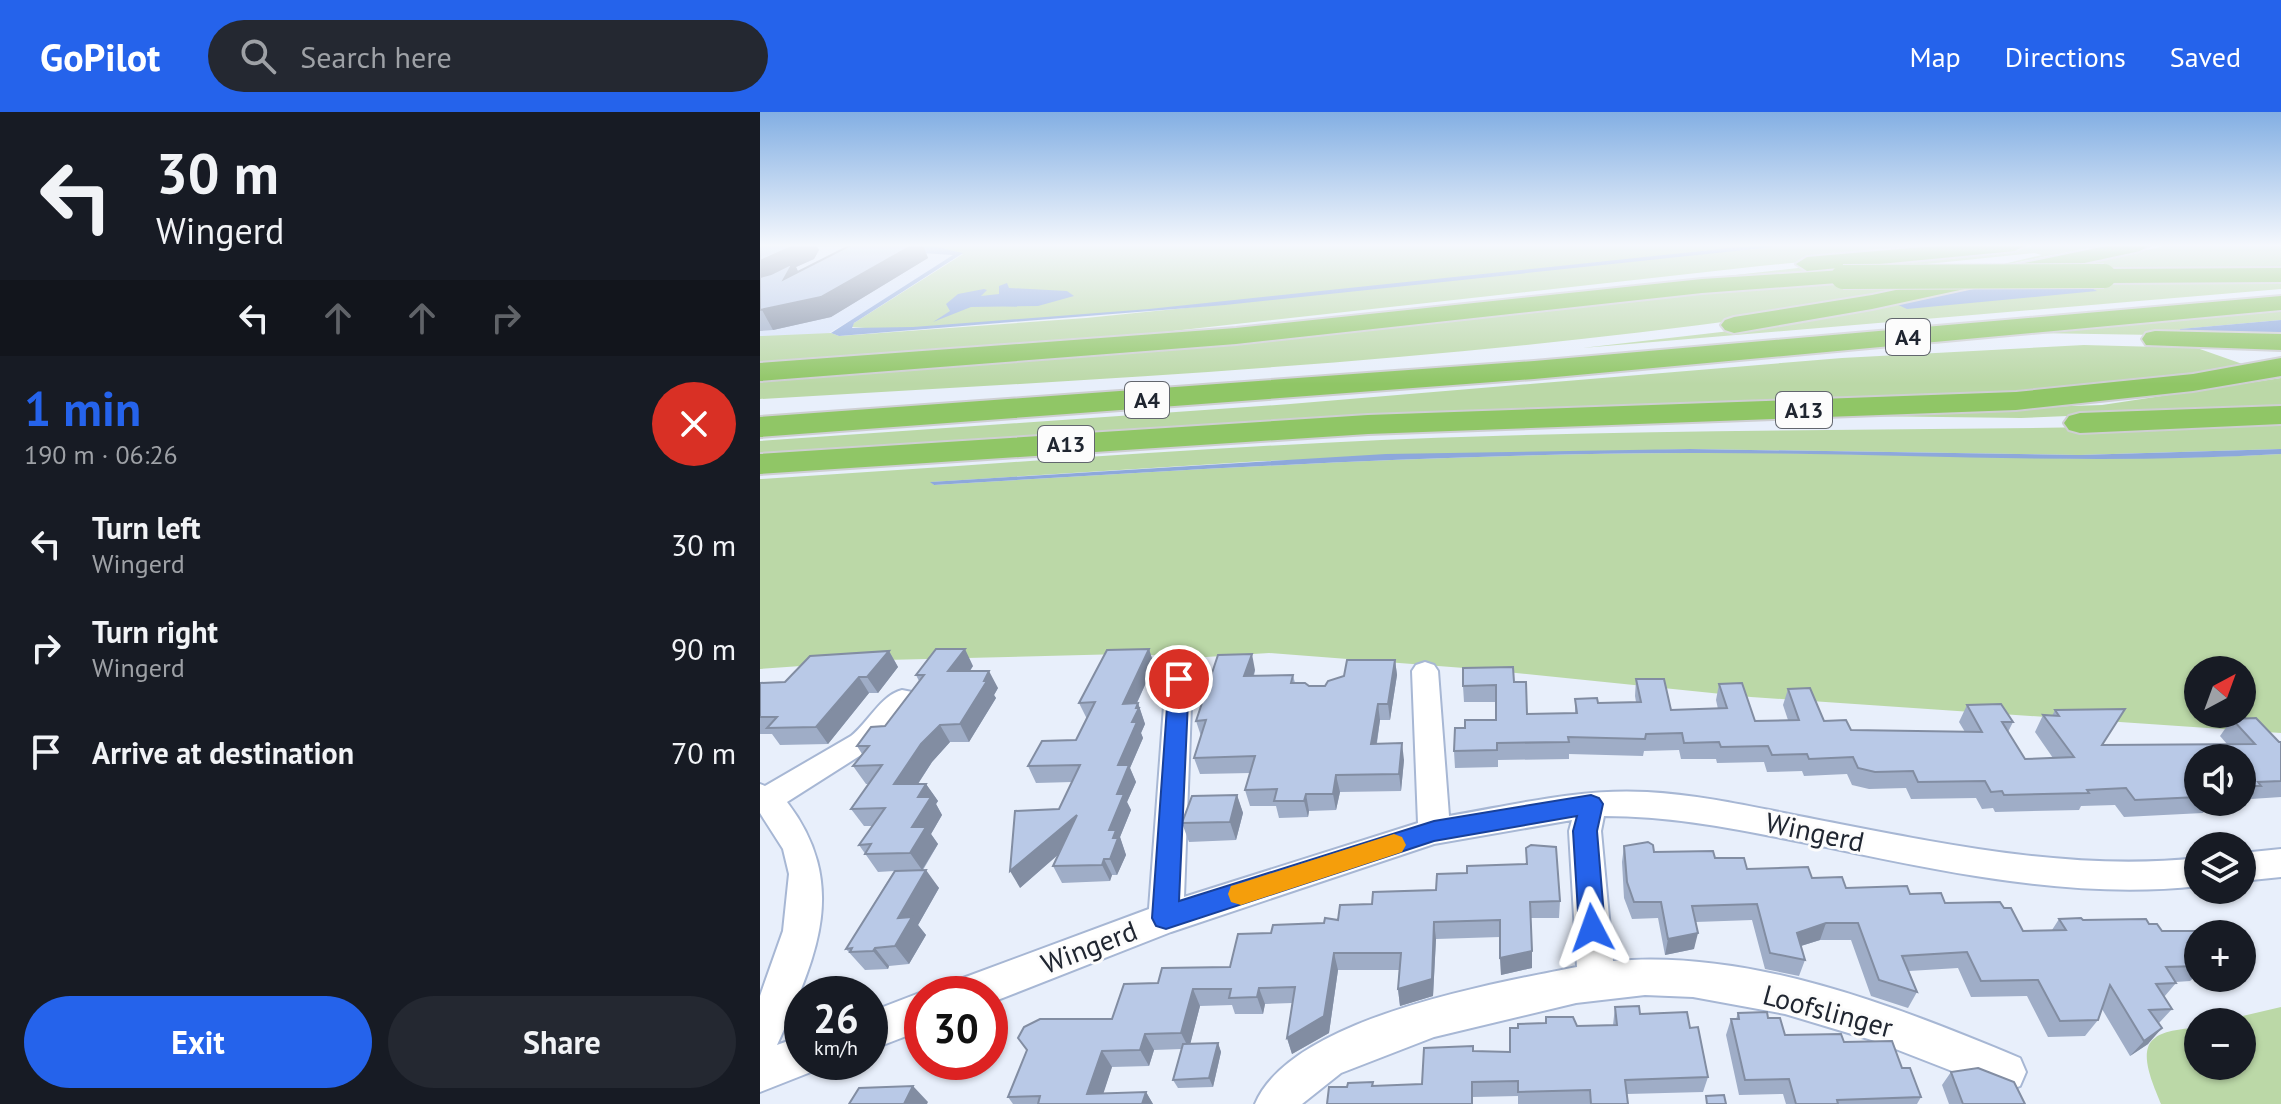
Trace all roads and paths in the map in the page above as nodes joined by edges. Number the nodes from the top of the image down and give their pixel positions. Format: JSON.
{"nodes":[{"id":1,"x":1562,"y":291,"type":"edge"},
{"id":2,"x":1653,"y":291,"type":"edge"},
{"id":3,"x":1922,"y":291,"type":"edge"},
{"id":4,"x":2281,"y":292,"type":"edge"},
{"id":5,"x":2281,"y":303,"type":"edge"},
{"id":6,"x":1706,"y":329,"type":"dead end"},
{"id":7,"x":1678,"y":333,"type":"dead end"},
{"id":8,"x":2281,"y":342,"type":"edge"},
{"id":9,"x":1050,"y":351,"type":"junction"},
{"id":10,"x":2281,"y":367,"type":"edge"},
{"id":11,"x":1534,"y":370,"type":"junction"},
{"id":12,"x":1322,"y":371,"type":"junction"},
{"id":13,"x":760,"y":372,"type":"edge"},
{"id":14,"x":760,"y":408,"type":"edge"},
{"id":15,"x":2281,"y":415,"type":"edge"},
{"id":16,"x":1373,"y":424,"type":"junction"},
{"id":17,"x":760,"y":427,"type":"edge"},
{"id":18,"x":760,"y":464,"type":"edge"},
{"id":19,"x":1425,"y":671,"type":"dead end"},
{"id":20,"x":1179,"y":679,"type":"dead end"},
{"id":21,"x":902,"y":699,"type":"edge"},
{"id":22,"x":764,"y":798,"type":"edge"},
{"id":23,"x":1591,"y":804,"type":"junction"},
{"id":24,"x":1434,"y":831,"type":"junction"},
{"id":25,"x":2281,"y":863,"type":"edge"},
{"id":26,"x":2256,"y":866,"type":"edge"},
{"id":27,"x":2184,"y":874,"type":"edge"},
{"id":28,"x":1166,"y":918,"type":"junction"},
{"id":29,"x":1008,"y":979,"type":"edge"},
{"id":30,"x":1596,"y":981,"type":"junction"},
{"id":31,"x":760,"y":1039,"type":"edge"},
{"id":32,"x":784,"y":1063,"type":"edge"},
{"id":33,"x":760,"y":1072,"type":"edge"},
{"id":34,"x":2006,"y":1072,"type":"dead end"},
{"id":35,"x":1276,"y":1104,"type":"edge"}],
"edges":[{"from":1,"to":9,"type":"highway"},
{"from":2,"to":9,"type":"highway","bridge":true},
{"from":3,"to":6,"type":"highway"},
{"from":4,"to":12,"type":"highway","number":"A4"},
{"from":5,"to":11,"type":"highway","number":"A4"},
{"from":7,"to":12,"type":"highway"},
{"from":8,"to":11,"type":"highway","number":"A4"},
{"from":9,"to":13,"type":"highway"},
{"from":10,"to":16,"type":"highway","number":"A13"},
{"from":11,"to":17,"type":"highway","number":"A4"},
{"from":12,"to":14,"type":"highway","number":"A4"},
{"from":15,"to":16,"type":"highway","number":"A13"},
{"from":16,"to":18,"type":"highway","number":"A13"},
{"from":19,"to":24,"type":"street"},
{"from":20,"to":28,"type":"street","name":"Wingerd"},
{"from":21,"to":22,"type":"street"},
{"from":22,"to":31,"type":"street"},
{"from":23,"to":24,"type":"street","name":"Wingerd"},
{"from":23,"to":27,"type":"street","name":"Wingerd"},
{"from":23,"to":30,"type":"street"},
{"from":24,"to":28,"type":"street","name":"Wingerd"},
{"from":25,"to":26,"type":"street"},
{"from":28,"to":29,"type":"street","name":"Wingerd"},
{"from":30,"to":34,"type":"street","name":"Loofslinger"},
{"from":30,"to":35,"type":"street","name":"Loofslinger"},
{"from":32,"to":33,"type":"street"}]}
